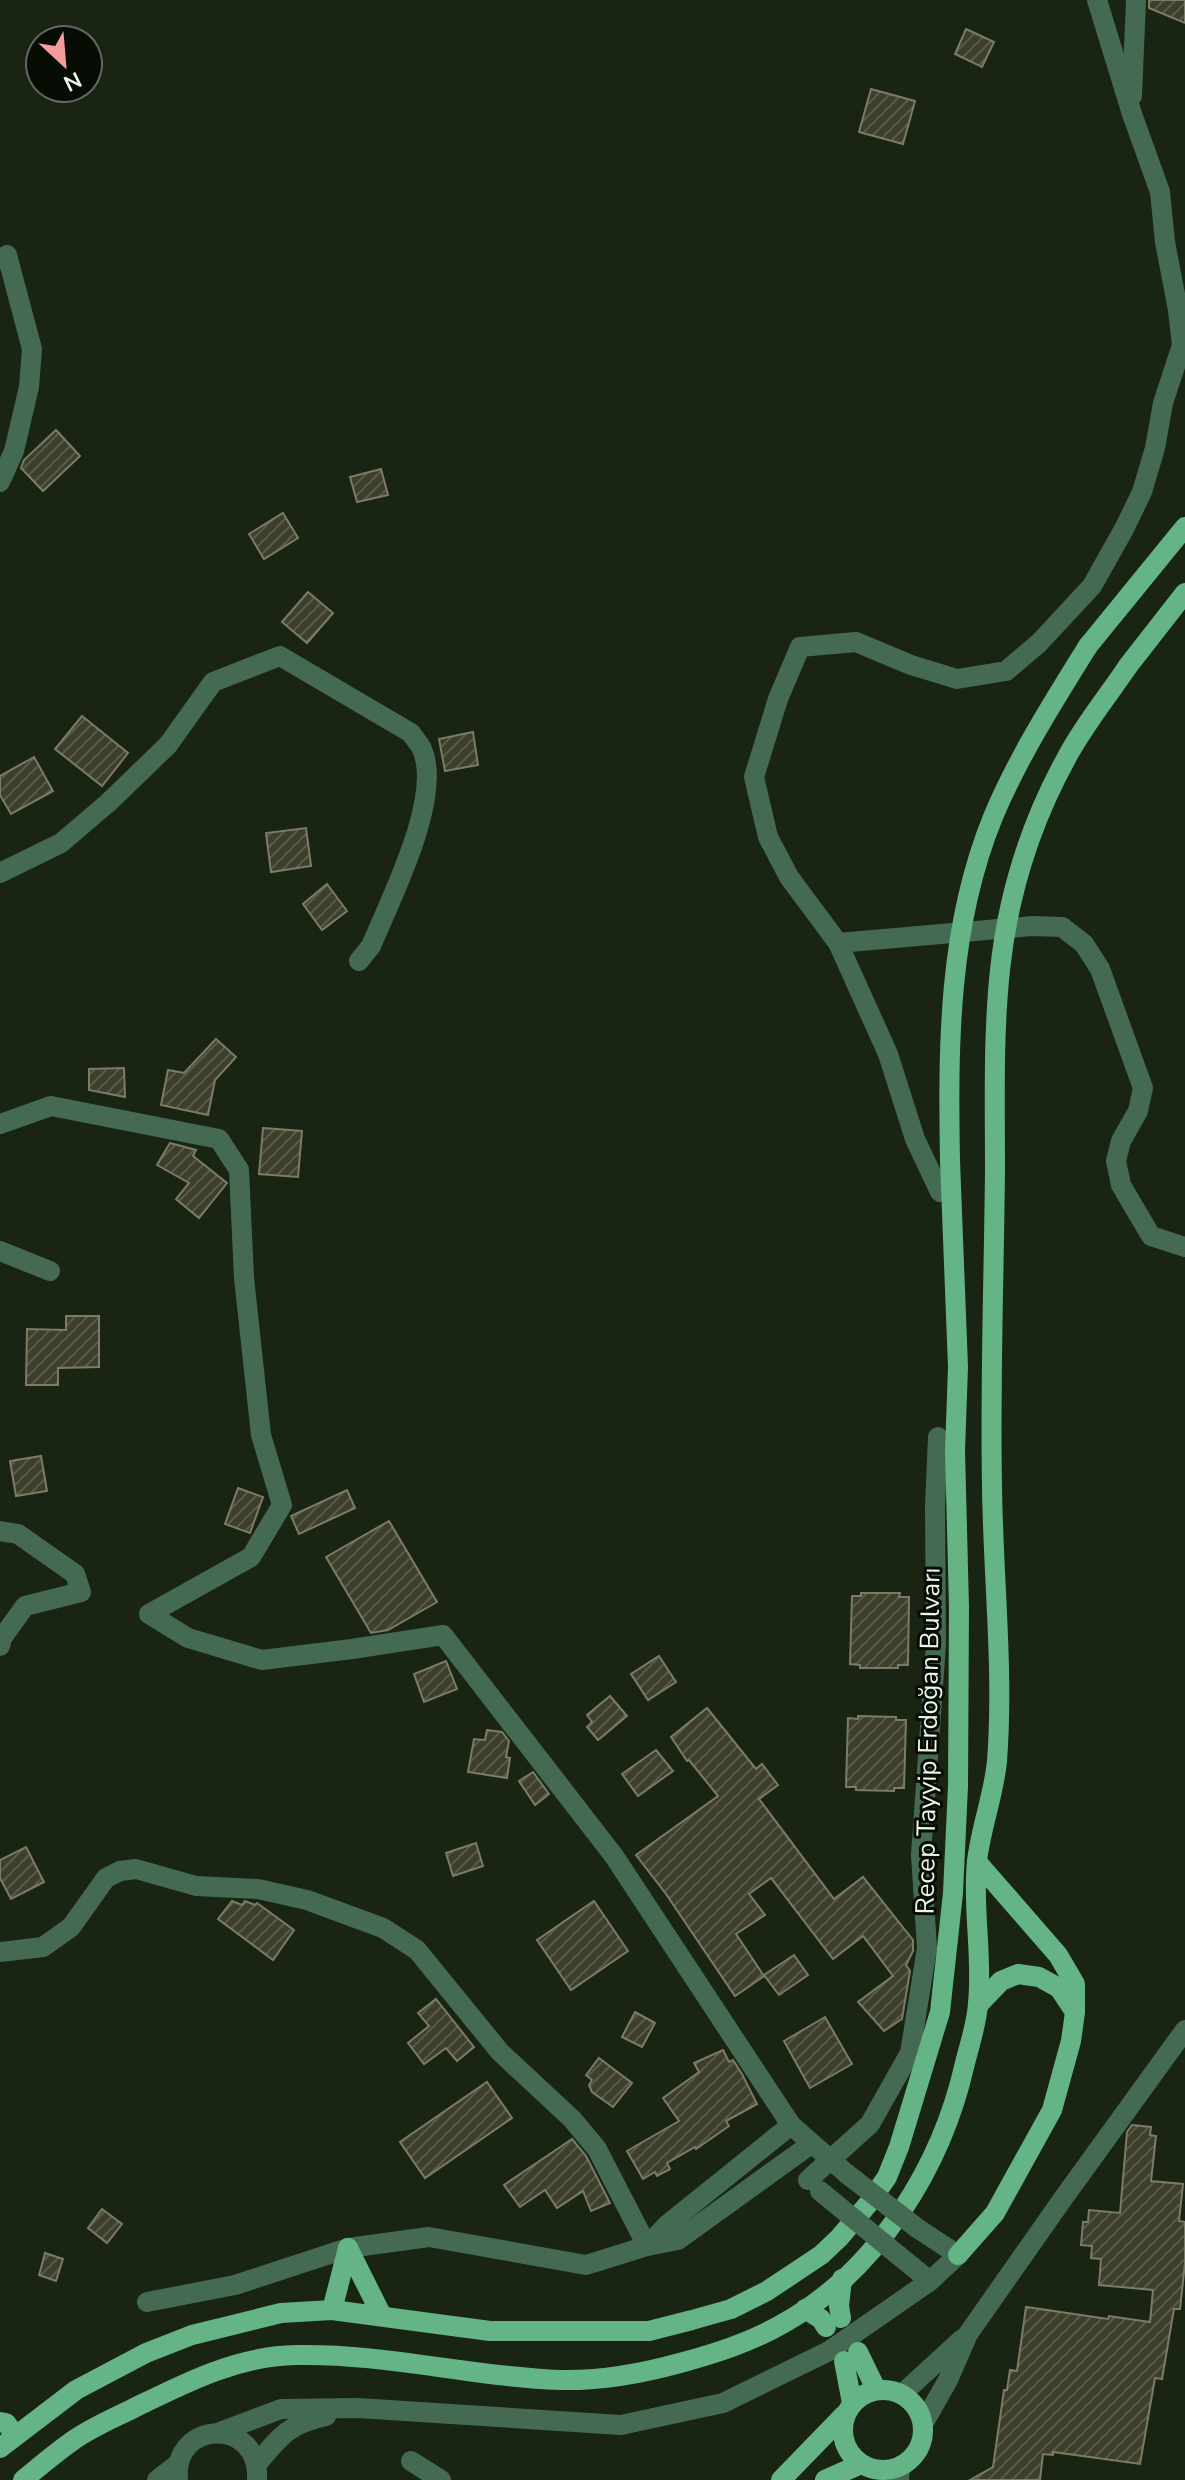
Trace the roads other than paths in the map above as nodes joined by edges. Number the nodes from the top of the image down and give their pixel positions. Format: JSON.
{"nodes":[{"id":1,"x":1097,"y":0,"type":"edge"},
{"id":2,"x":1136,"y":0,"type":"edge"},
{"id":3,"x":1132,"y":114,"type":"junction"},
{"id":4,"x":7,"y":255,"type":"dead end"},
{"id":5,"x":1180,"y":373,"type":"edge"},
{"id":6,"x":0,"y":482,"type":"edge"},
{"id":7,"x":1185,"y":527,"type":"edge"},
{"id":8,"x":1185,"y":593,"type":"edge"},
{"id":9,"x":0,"y":873,"type":"edge"},
{"id":10,"x":838,"y":943,"type":"junction"},
{"id":11,"x":359,"y":961,"type":"dead end"},
{"id":12,"x":0,"y":1124,"type":"edge"},
{"id":13,"x":940,"y":1192,"type":"dead end"},
{"id":14,"x":1185,"y":1247,"type":"edge"},
{"id":15,"x":0,"y":1251,"type":"edge"},
{"id":16,"x":50,"y":1271,"type":"dead end"},
{"id":17,"x":938,"y":1437,"type":"dead end"},
{"id":18,"x":0,"y":1531,"type":"edge"},
{"id":19,"x":0,"y":1646,"type":"edge"},
{"id":20,"x":977,"y":1862,"type":"junction"},
{"id":21,"x":0,"y":1952,"type":"edge"},
{"id":22,"x":978,"y":2005,"type":"junction"},
{"id":23,"x":1075,"y":2012,"type":"junction"},
{"id":24,"x":1185,"y":2030,"type":"edge"},
{"id":25,"x":791,"y":2125,"type":"junction"},
{"id":26,"x":811,"y":2144,"type":"junction"},
{"id":27,"x":791,"y":2159,"type":"junction"},
{"id":28,"x":829,"y":2160,"type":"junction"},
{"id":29,"x":814,"y":2185,"type":"junction"},
{"id":30,"x":647,"y":2246,"type":"junction"},
{"id":31,"x":348,"y":2248,"type":"junction"},
{"id":32,"x":958,"y":2255,"type":"junction"},
{"id":33,"x":842,"y":2279,"type":"junction"},
{"id":34,"x":930,"y":2281,"type":"junction"},
{"id":35,"x":147,"y":2302,"type":"dead end"},
{"id":36,"x":805,"y":2309,"type":"junction"},
{"id":37,"x":332,"y":2310,"type":"junction"},
{"id":38,"x":382,"y":2316,"type":"junction"},
{"id":39,"x":968,"y":2334,"type":"junction"},
{"id":40,"x":876,"y":2389,"type":"junction"},
{"id":41,"x":902,"y":2394,"type":"junction"},
{"id":42,"x":358,"y":2408,"type":"junction"},
{"id":43,"x":848,"y":2409,"type":"junction"},
{"id":44,"x":923,"y":2424,"type":"junction"},
{"id":45,"x":217,"y":2433,"type":"junction"},
{"id":46,"x":5,"y":2435,"type":"edge"},
{"id":47,"x":411,"y":2461,"type":"dead end"},
{"id":48,"x":861,"y":2464,"type":"junction"},
{"id":49,"x":178,"y":2472,"type":"edge"},
{"id":50,"x":899,"y":2473,"type":"edge"},
{"id":51,"x":258,"y":2475,"type":"edge"},
{"id":52,"x":23,"y":2480,"type":"edge"},
{"id":53,"x":157,"y":2480,"type":"edge"},
{"id":54,"x":441,"y":2480,"type":"edge"},
{"id":55,"x":781,"y":2480,"type":"edge"},
{"id":56,"x":825,"y":2480,"type":"edge"}],
"edges":[{"from":1,"to":3,"type":"street"},
{"from":2,"to":3,"type":"street"},
{"from":3,"to":5,"type":"street"},
{"from":4,"to":6,"type":"street"},
{"from":5,"to":10,"type":"street"},
{"from":7,"to":38,"type":"main road","name":"Recep Tayyip Erdoğan Bulvarı","bridge":true},
{"from":8,"to":20,"type":"main road","name":"Recep Tayyip Erdoğan Bulvarı","bridge":true},
{"from":9,"to":11,"type":"street"},
{"from":10,"to":13,"type":"street"},
{"from":10,"to":14,"type":"street"},
{"from":12,"to":25,"type":"street"},
{"from":15,"to":16,"type":"street"},
{"from":17,"to":28,"type":"street"},
{"from":18,"to":19,"type":"street"},
{"from":20,"to":22,"type":"main road","name":"Recep Tayyip Erdoğan Bulvarı"},
{"from":20,"to":23,"type":"main road"},
{"from":21,"to":30,"type":"street"},
{"from":22,"to":23,"type":"main road"},
{"from":22,"to":33,"type":"main road","name":"Recep Tayyip Erdoğan Bulvarı"},
{"from":23,"to":32,"type":"main road"},
{"from":24,"to":39,"type":"street"},
{"from":25,"to":26,"type":"street"},
{"from":25,"to":27,"type":"street"},
{"from":25,"to":30,"type":"street"},
{"from":26,"to":27,"type":"street"},
{"from":26,"to":28,"type":"street"},
{"from":27,"to":29,"type":"street"},
{"from":27,"to":30,"type":"street"},
{"from":28,"to":29,"type":"street"},
{"from":28,"to":32,"type":"street","bridge":true},
{"from":29,"to":34,"type":"street","bridge":true},
{"from":30,"to":31,"type":"street"},
{"from":31,"to":35,"type":"street"},
{"from":31,"to":37,"type":"main road"},
{"from":31,"to":38,"type":"main road"},
{"from":32,"to":34,"type":"street"},
{"from":33,"to":36,"type":"main road","name":"Recep Tayyip Erdoğan Bulvarı"},
{"from":33,"to":36,"type":"main road"},
{"from":34,"to":42,"type":"street"},
{"from":36,"to":52,"type":"main road","name":"Recep Tayyip Erdoğan Bulvarı"},
{"from":37,"to":38,"type":"main road","name":"Recep Tayyip Erdoğan Bulvarı"},
{"from":37,"to":46,"type":"main road","name":"Recep Tayyip Erdoğan Bulvarı"},
{"from":39,"to":41,"type":"street"},
{"from":39,"to":44,"type":"street"},
{"from":40,"to":41,"type":"main road"},
{"from":40,"to":43,"type":"main road"},
{"from":40,"to":43,"type":"main road"},
{"from":41,"to":44,"type":"main road"},
{"from":42,"to":45,"type":"street"},
{"from":42,"to":51,"type":"street"},
{"from":43,"to":48,"type":"main road"},
{"from":43,"to":55,"type":"main road"},
{"from":44,"to":50,"type":"main road"},
{"from":45,"to":49,"type":"street"},
{"from":45,"to":51,"type":"street"},
{"from":47,"to":54,"type":"street"},
{"from":48,"to":50,"type":"main road"},
{"from":48,"to":56,"type":"main road"},
{"from":49,"to":53,"type":"street"}]}
